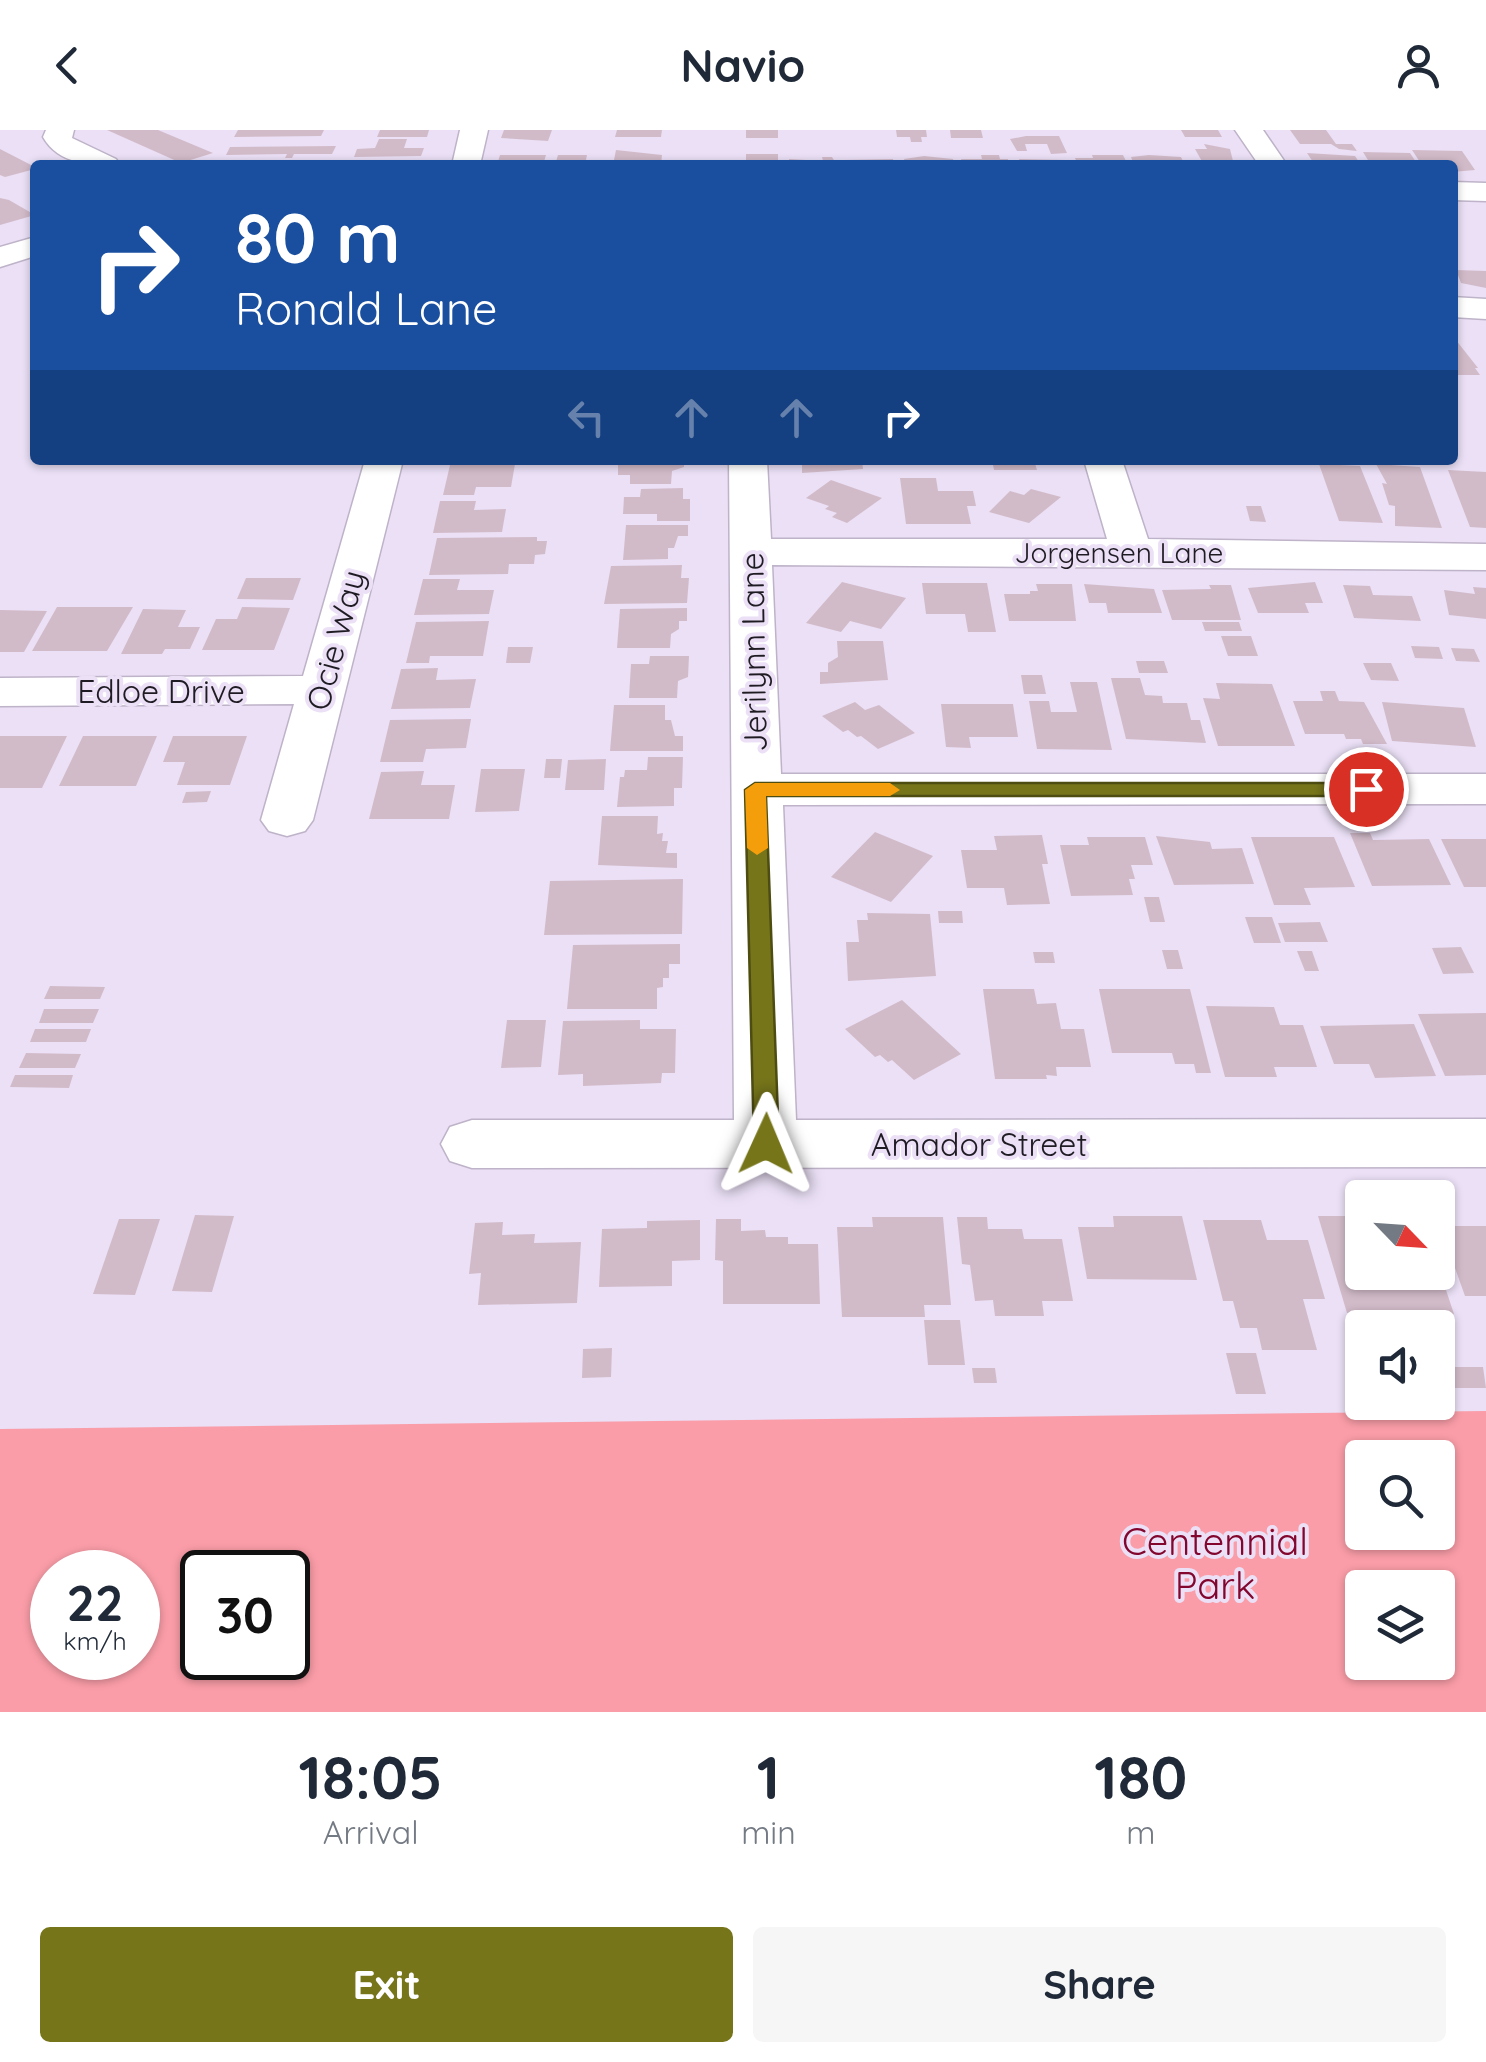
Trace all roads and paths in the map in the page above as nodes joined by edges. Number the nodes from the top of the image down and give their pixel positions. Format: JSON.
{"nodes":[{"id":1,"x":60,"y":130,"type":"edge"},
{"id":2,"x":474,"y":130,"type":"edge"},
{"id":3,"x":1249,"y":130,"type":"edge"},
{"id":4,"x":95,"y":160,"type":"edge"},
{"id":5,"x":467,"y":160,"type":"edge"},
{"id":6,"x":1270,"y":160,"type":"edge"},
{"id":7,"x":1458,"y":191,"type":"edge"},
{"id":8,"x":1486,"y":192,"type":"edge"},
{"id":9,"x":1458,"y":307,"type":"edge"},
{"id":10,"x":1486,"y":308,"type":"edge"},
{"id":11,"x":383,"y":465,"type":"edge"},
{"id":12,"x":748,"y":465,"type":"edge"},
{"id":13,"x":1105,"y":465,"type":"edge"},
{"id":14,"x":752,"y":552,"type":"junction"},
{"id":15,"x":1131,"y":552,"type":"junction"},
{"id":16,"x":1486,"y":557,"type":"edge"},
{"id":17,"x":322,"y":690,"type":"junction"},
{"id":18,"x":0,"y":692,"type":"edge"},
{"id":19,"x":1486,"y":789,"type":"edge"},
{"id":20,"x":755,"y":790,"type":"junction"},
{"id":21,"x":287,"y":820,"type":"dead end"},
{"id":22,"x":1486,"y":1143,"type":"edge"},
{"id":23,"x":472,"y":1144,"type":"dead end"},
{"id":24,"x":766,"y":1144,"type":"junction"}],
"edges":[{"from":1,"to":4,"type":"street"},
{"from":2,"to":5,"type":"street"},
{"from":3,"to":6,"type":"street"},
{"from":7,"to":8,"type":"street"},
{"from":9,"to":10,"type":"street"},
{"from":11,"to":17,"type":"street","name":"Ocie Way"},
{"from":12,"to":14,"type":"street","name":"Jerilynn Lane"},
{"from":13,"to":15,"type":"street"},
{"from":14,"to":15,"type":"street","name":"Jorgensen Lane"},
{"from":14,"to":20,"type":"street","name":"Jerilynn Lane"},
{"from":15,"to":16,"type":"street","name":"Jorgensen Lane"},
{"from":17,"to":18,"type":"street","name":"Edloe Drive"},
{"from":17,"to":21,"type":"street","name":"Ocie Way"},
{"from":19,"to":20,"type":"street"},
{"from":20,"to":24,"type":"street","name":"Jerilynn Lane"},
{"from":22,"to":24,"type":"street","name":"Amador Street"},
{"from":23,"to":24,"type":"street","name":"Amador Street"}]}
